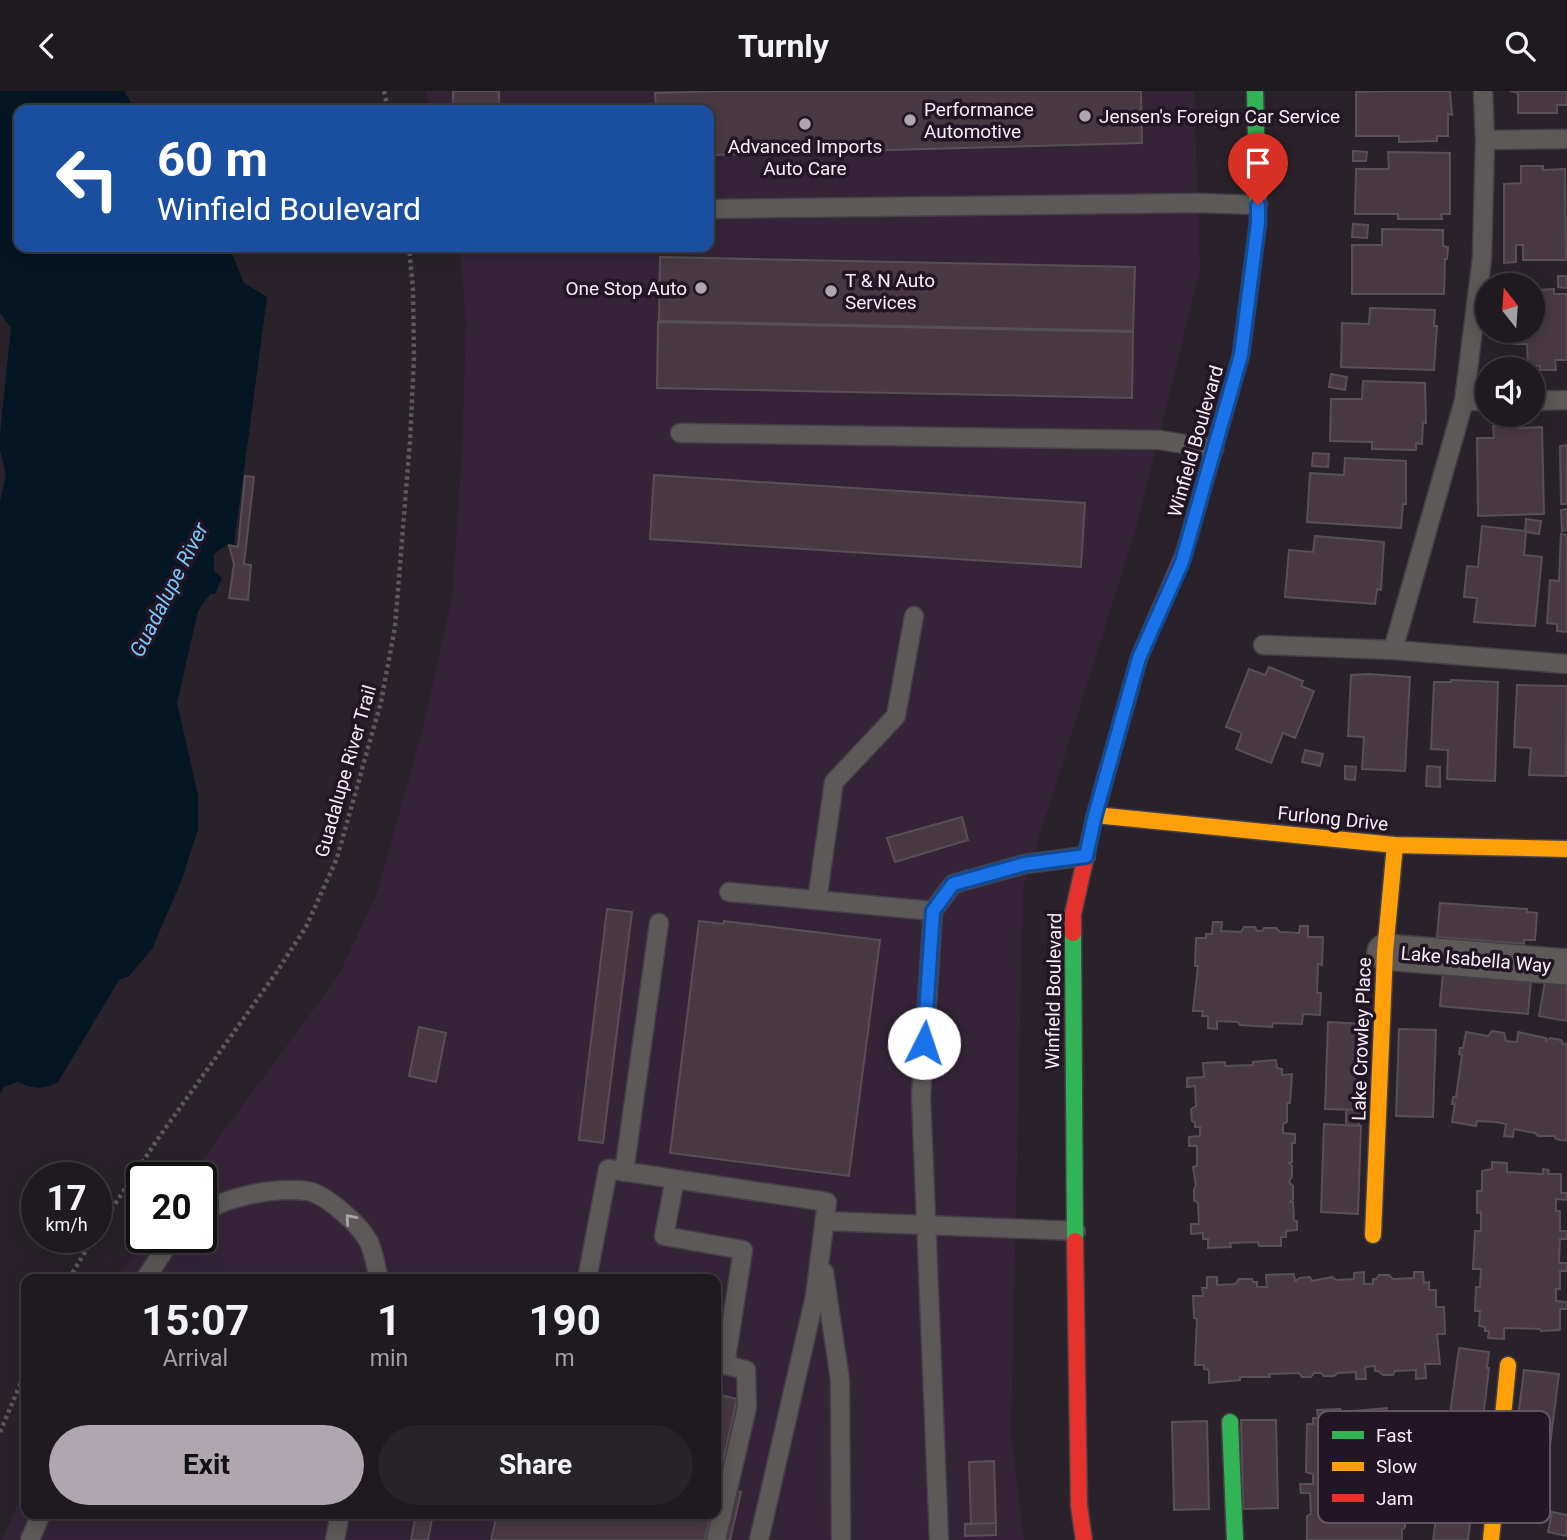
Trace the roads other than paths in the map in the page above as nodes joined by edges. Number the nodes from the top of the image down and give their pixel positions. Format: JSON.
{"nodes":[{"id":1,"x":1255,"y":91,"type":"edge"},
{"id":2,"x":1483,"y":91,"type":"edge"},
{"id":3,"x":1567,"y":139,"type":"edge"},
{"id":4,"x":1485,"y":140,"type":"junction"},
{"id":5,"x":1258,"y":205,"type":"junction"},
{"id":6,"x":714,"y":209,"type":"edge"},
{"id":7,"x":1567,"y":400,"type":"edge"},
{"id":8,"x":1464,"y":401,"type":"junction"},
{"id":9,"x":1475,"y":401,"type":"edge"},
{"id":10,"x":1545,"y":401,"type":"edge"},
{"id":11,"x":680,"y":433,"type":"dead end"},
{"id":12,"x":1214,"y":449,"type":"junction"},
{"id":13,"x":914,"y":616,"type":"dead end"},
{"id":14,"x":1263,"y":645,"type":"dead end"},
{"id":15,"x":1393,"y":650,"type":"junction"},
{"id":16,"x":1567,"y":664,"type":"edge"},
{"id":17,"x":1095,"y":815,"type":"junction"},
{"id":18,"x":1395,"y":845,"type":"junction"},
{"id":19,"x":1567,"y":849,"type":"edge"},
{"id":20,"x":1086,"y":856,"type":"junction"},
{"id":21,"x":729,"y":892,"type":"dead end"},
{"id":22,"x":817,"y":899,"type":"junction"},
{"id":23,"x":933,"y":911,"type":"junction"},
{"id":24,"x":659,"y":923,"type":"dead end"},
{"id":25,"x":1385,"y":952,"type":"junction"},
{"id":26,"x":1567,"y":967,"type":"edge"},
{"id":27,"x":624,"y":1172,"type":"junction"},
{"id":28,"x":675,"y":1179,"type":"junction"},
{"id":29,"x":217,"y":1204,"type":"edge"},
{"id":30,"x":825,"y":1221,"type":"junction"},
{"id":31,"x":925,"y":1225,"type":"junction"},
{"id":32,"x":1076,"y":1231,"type":"junction"},
{"id":33,"x":1373,"y":1235,"type":"dead end"},
{"id":34,"x":821,"y":1250,"type":"junction"},
{"id":35,"x":162,"y":1253,"type":"edge"},
{"id":36,"x":148,"y":1274,"type":"edge"},
{"id":37,"x":378,"y":1274,"type":"edge"},
{"id":38,"x":588,"y":1274,"type":"edge"},
{"id":39,"x":721,"y":1359,"type":"edge"},
{"id":40,"x":721,"y":1364,"type":"edge"},
{"id":41,"x":1508,"y":1365,"type":"dead end"},
{"id":42,"x":1504,"y":1411,"type":"edge"},
{"id":43,"x":1230,"y":1422,"type":"dead end"},
{"id":44,"x":39,"y":1519,"type":"edge"},
{"id":45,"x":339,"y":1519,"type":"edge"},
{"id":46,"x":721,"y":1519,"type":"edge"},
{"id":47,"x":721,"y":1519,"type":"edge"},
{"id":48,"x":30,"y":1540,"type":"edge"},
{"id":49,"x":335,"y":1540,"type":"edge"},
{"id":50,"x":716,"y":1540,"type":"edge"},
{"id":51,"x":759,"y":1540,"type":"edge"},
{"id":52,"x":841,"y":1540,"type":"edge"},
{"id":53,"x":939,"y":1540,"type":"edge"},
{"id":54,"x":1084,"y":1540,"type":"edge"},
{"id":55,"x":1235,"y":1540,"type":"edge"}],
"edges":[{"from":1,"to":5,"type":"street","name":"Winfield Boulevard"},
{"from":2,"to":4,"type":"lane"},
{"from":3,"to":4,"type":"lane"},
{"from":4,"to":8,"type":"lane"},
{"from":5,"to":6,"type":"lane"},
{"from":5,"to":12,"type":"street","name":"Winfield Boulevard"},
{"from":7,"to":10,"type":"lane"},
{"from":8,"to":9,"type":"lane"},
{"from":8,"to":15,"type":"lane"},
{"from":11,"to":12,"type":"lane"},
{"from":12,"to":17,"type":"street","name":"Winfield Boulevard"},
{"from":13,"to":22,"type":"lane"},
{"from":14,"to":15,"type":"lane"},
{"from":15,"to":16,"type":"lane"},
{"from":17,"to":18,"type":"street","name":"Furlong Drive"},
{"from":17,"to":20,"type":"street","name":"Winfield Boulevard"},
{"from":18,"to":19,"type":"street","name":"Furlong Drive"},
{"from":18,"to":25,"type":"street","name":"Lake Crowley Place"},
{"from":20,"to":23,"type":"lane"},
{"from":20,"to":32,"type":"street","name":"Winfield Boulevard"},
{"from":21,"to":22,"type":"lane"},
{"from":22,"to":23,"type":"lane"},
{"from":23,"to":31,"type":"lane"},
{"from":24,"to":27,"type":"lane"},
{"from":25,"to":26,"type":"street","name":"Lake Isabella Way"},
{"from":25,"to":33,"type":"street","name":"Lake Crowley Place"},
{"from":27,"to":28,"type":"lane"},
{"from":27,"to":38,"type":"lane"},
{"from":28,"to":30,"type":"lane"},
{"from":28,"to":39,"type":"lane"},
{"from":37,"to":29,"type":"lane","one_way":true},
{"from":30,"to":31,"type":"lane"},
{"from":30,"to":34,"type":"lane"},
{"from":31,"to":32,"type":"lane"},
{"from":31,"to":53,"type":"lane"},
{"from":32,"to":54,"type":"street","name":"Winfield Boulevard"},
{"from":34,"to":51,"type":"lane"},
{"from":34,"to":52,"type":"lane"},
{"from":35,"to":36,"type":"lane"},
{"from":40,"to":46,"type":"lane"},
{"from":41,"to":42,"type":"street"},
{"from":43,"to":55,"type":"street"},
{"from":44,"to":48,"type":"lane"},
{"from":45,"to":49,"type":"lane"},
{"from":47,"to":50,"type":"lane"}]}
